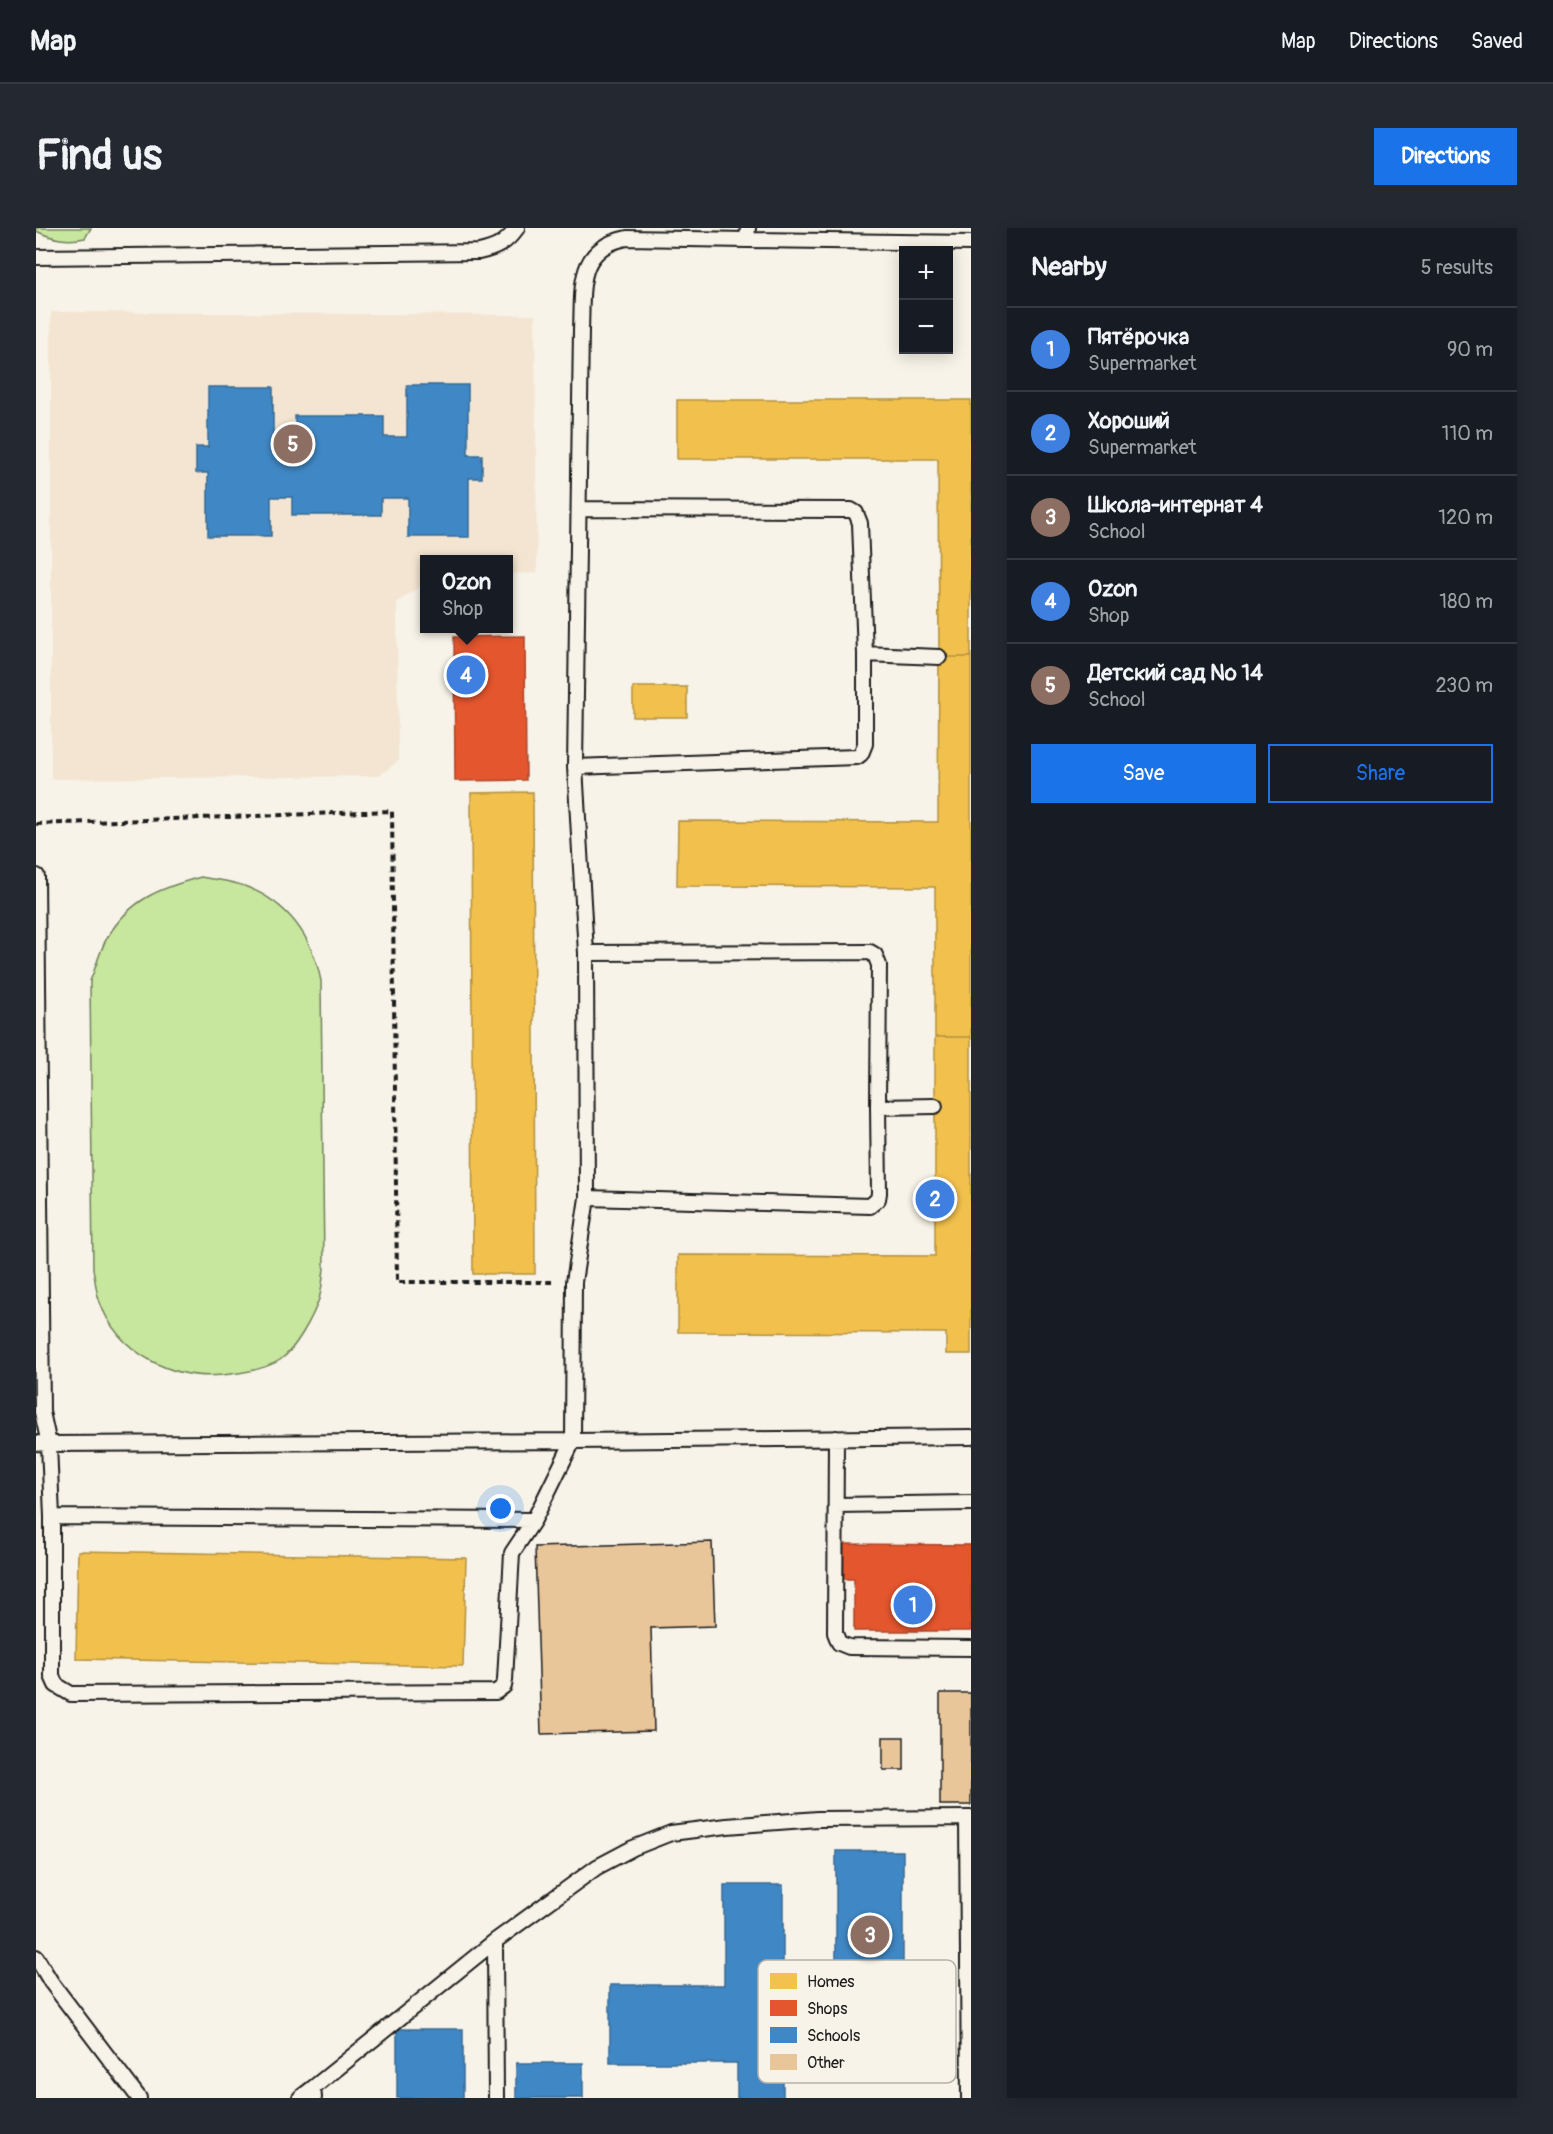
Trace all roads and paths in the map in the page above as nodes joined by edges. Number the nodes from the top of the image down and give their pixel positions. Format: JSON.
{"nodes":[{"id":1,"x":517,"y":228,"type":"edge"},
{"id":2,"x":748,"y":234,"type":"edge"},
{"id":3,"x":971,"y":243,"type":"edge"},
{"id":4,"x":36,"y":257,"type":"edge"},
{"id":5,"x":579,"y":509,"type":"junction"},
{"id":6,"x":865,"y":654,"type":"junction"},
{"id":7,"x":939,"y":657,"type":"dead end"},
{"id":8,"x":575,"y":767,"type":"junction"},
{"id":9,"x":36,"y":824,"type":"edge"},
{"id":10,"x":37,"y":876,"type":"edge"},
{"id":11,"x":586,"y":953,"type":"junction"},
{"id":12,"x":935,"y":1106,"type":"dead end"},
{"id":13,"x":878,"y":1107,"type":"junction"},
{"id":14,"x":587,"y":1198,"type":"junction"},
{"id":15,"x":574,"y":1282,"type":"junction"},
{"id":16,"x":971,"y":1437,"type":"edge"},
{"id":17,"x":836,"y":1438,"type":"junction"},
{"id":18,"x":573,"y":1441,"type":"junction"},
{"id":19,"x":42,"y":1444,"type":"edge"},
{"id":20,"x":971,"y":1503,"type":"edge"},
{"id":21,"x":836,"y":1505,"type":"junction"},
{"id":22,"x":52,"y":1517,"type":"junction"},
{"id":23,"x":534,"y":1520,"type":"junction"},
{"id":24,"x":971,"y":1648,"type":"edge"},
{"id":25,"x":969,"y":1818,"type":"edge"},
{"id":26,"x":495,"y":1941,"type":"junction"},
{"id":27,"x":36,"y":1957,"type":"edge"},
{"id":28,"x":313,"y":2093,"type":"edge"},
{"id":29,"x":140,"y":2098,"type":"edge"},
{"id":30,"x":300,"y":2098,"type":"edge"},
{"id":31,"x":495,"y":2098,"type":"edge"},
{"id":32,"x":969,"y":2098,"type":"edge"}],
"edges":[{"from":1,"to":4,"type":"lane"},
{"from":2,"to":3,"type":"lane"},
{"from":2,"to":5,"type":"lane"},
{"from":5,"to":6,"type":"lane"},
{"from":5,"to":8,"type":"lane"},
{"from":6,"to":7,"type":"lane"},
{"from":6,"to":8,"type":"lane"},
{"from":8,"to":11,"type":"lane"},
{"from":9,"to":15,"type":"path"},
{"from":10,"to":19,"type":"lane"},
{"from":11,"to":13,"type":"lane"},
{"from":11,"to":14,"type":"lane"},
{"from":12,"to":13,"type":"lane"},
{"from":13,"to":14,"type":"lane"},
{"from":14,"to":15,"type":"lane"},
{"from":15,"to":18,"type":"lane"},
{"from":16,"to":17,"type":"lane"},
{"from":17,"to":18,"type":"lane"},
{"from":17,"to":21,"type":"lane"},
{"from":18,"to":19,"type":"lane"},
{"from":18,"to":23,"type":"lane"},
{"from":19,"to":22,"type":"lane"},
{"from":20,"to":21,"type":"lane"},
{"from":21,"to":24,"type":"lane"},
{"from":22,"to":23,"type":"lane"},
{"from":22,"to":23,"type":"lane"},
{"from":25,"to":26,"type":"lane"},
{"from":25,"to":32,"type":"lane"},
{"from":26,"to":28,"type":"lane"},
{"from":26,"to":31,"type":"lane"},
{"from":27,"to":29,"type":"lane"},
{"from":28,"to":30,"type":"lane"}]}
